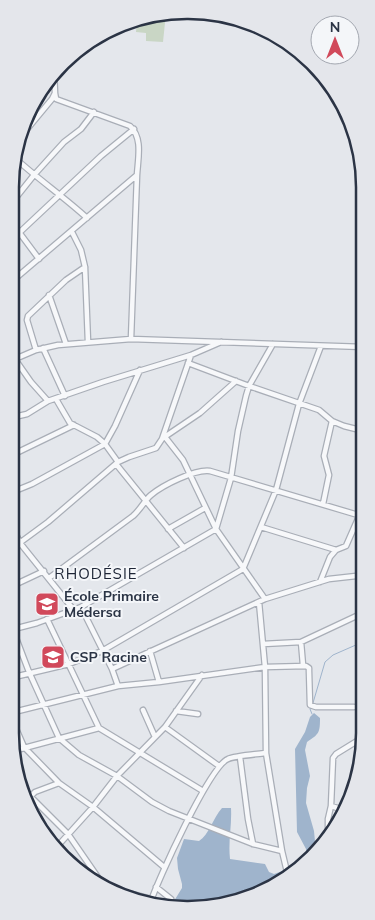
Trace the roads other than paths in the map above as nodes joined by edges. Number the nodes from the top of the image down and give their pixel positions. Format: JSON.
{"nodes":[{"id":1,"x":55,"y":84,"type":"edge"},
{"id":2,"x":55,"y":93,"type":"junction"},
{"id":3,"x":94,"y":112,"type":"junction"},
{"id":4,"x":32,"y":123,"type":"edge"},
{"id":5,"x":134,"y":129,"type":"junction"},
{"id":6,"x":20,"y":163,"type":"edge"},
{"id":7,"x":34,"y":175,"type":"junction"},
{"id":8,"x":137,"y":175,"type":"junction"},
{"id":9,"x":19,"y":194,"type":"edge"},
{"id":10,"x":60,"y":194,"type":"junction"},
{"id":11,"x":87,"y":218,"type":"junction"},
{"id":12,"x":20,"y":232,"type":"joint"},
{"id":13,"x":72,"y":232,"type":"junction"},
{"id":14,"x":39,"y":259,"type":"junction"},
{"id":15,"x":85,"y":267,"type":"junction"},
{"id":16,"x":19,"y":276,"type":"edge"},
{"id":17,"x":50,"y":295,"type":"junction"},
{"id":18,"x":131,"y":338,"type":"junction"},
{"id":19,"x":88,"y":342,"type":"junction"},
{"id":20,"x":222,"y":342,"type":"junction"},
{"id":21,"x":66,"y":344,"type":"junction"},
{"id":22,"x":273,"y":344,"type":"junction"},
{"id":23,"x":321,"y":346,"type":"junction"},
{"id":24,"x":356,"y":347,"type":"edge"},
{"id":25,"x":43,"y":348,"type":"junction"},
{"id":26,"x":36,"y":350,"type":"junction"},
{"id":27,"x":191,"y":355,"type":"junction"},
{"id":28,"x":19,"y":357,"type":"edge"},
{"id":29,"x":188,"y":363,"type":"junction"},
{"id":30,"x":19,"y":365,"type":"edge"},
{"id":31,"x":140,"y":370,"type":"junction"},
{"id":32,"x":236,"y":381,"type":"junction"},
{"id":33,"x":249,"y":386,"type":"junction"},
{"id":34,"x":65,"y":396,"type":"junction"},
{"id":35,"x":56,"y":399,"type":"junction"},
{"id":36,"x":48,"y":401,"type":"junction"},
{"id":37,"x":299,"y":404,"type":"junction"},
{"id":38,"x":19,"y":416,"type":"edge"},
{"id":39,"x":332,"y":421,"type":"junction"},
{"id":40,"x":74,"y":425,"type":"junction"},
{"id":41,"x":356,"y":429,"type":"edge"},
{"id":42,"x":163,"y":438,"type":"junction"},
{"id":43,"x":105,"y":444,"type":"junction"},
{"id":44,"x":19,"y":452,"type":"edge"},
{"id":45,"x":117,"y":463,"type":"junction"},
{"id":46,"x":191,"y":474,"type":"junction"},
{"id":47,"x":230,"y":478,"type":"junction"},
{"id":48,"x":19,"y":489,"type":"edge"},
{"id":49,"x":276,"y":490,"type":"junction"},
{"id":50,"x":146,"y":502,"type":"junction"},
{"id":51,"x":323,"y":504,"type":"junction"},
{"id":52,"x":205,"y":508,"type":"junction"},
{"id":53,"x":356,"y":515,"type":"edge"},
{"id":54,"x":356,"y":521,"type":"edge"},
{"id":55,"x":261,"y":527,"type":"junction"},
{"id":56,"x":216,"y":528,"type":"junction"},
{"id":57,"x":168,"y":529,"type":"junction"},
{"id":58,"x":20,"y":543,"type":"joint"},
{"id":59,"x":184,"y":548,"type":"junction"},
{"id":60,"x":336,"y":550,"type":"junction"},
{"id":61,"x":243,"y":569,"type":"junction"},
{"id":62,"x":44,"y":571,"type":"junction"},
{"id":63,"x":356,"y":575,"type":"edge"},
{"id":64,"x":49,"y":578,"type":"junction"},
{"id":65,"x":19,"y":582,"type":"edge"},
{"id":66,"x":320,"y":582,"type":"junction"},
{"id":67,"x":265,"y":599,"type":"junction"},
{"id":68,"x":259,"y":602,"type":"junction"},
{"id":69,"x":81,"y":607,"type":"junction"},
{"id":70,"x":73,"y":609,"type":"junction"},
{"id":71,"x":356,"y":616,"type":"edge"},
{"id":72,"x":47,"y":619,"type":"junction"},
{"id":73,"x":19,"y":628,"type":"edge"},
{"id":74,"x":301,"y":642,"type":"junction"},
{"id":75,"x":263,"y":644,"type":"junction"},
{"id":76,"x":19,"y":647,"type":"edge"},
{"id":77,"x":102,"y":650,"type":"junction"},
{"id":78,"x":150,"y":651,"type":"junction"},
{"id":79,"x":69,"y":664,"type":"junction"},
{"id":80,"x":303,"y":665,"type":"junction"},
{"id":81,"x":265,"y":667,"type":"junction"},
{"id":82,"x":112,"y":669,"type":"junction"},
{"id":83,"x":29,"y":672,"type":"junction"},
{"id":84,"x":19,"y":675,"type":"edge"},
{"id":85,"x":202,"y":675,"type":"junction"},
{"id":86,"x":159,"y":682,"type":"junction"},
{"id":87,"x":118,"y":686,"type":"junction"},
{"id":88,"x":83,"y":696,"type":"junction"},
{"id":89,"x":44,"y":706,"type":"junction"},
{"id":90,"x":354,"y":707,"type":"dead end"},
{"id":91,"x":143,"y":710,"type":"dead end"},
{"id":92,"x":176,"y":711,"type":"junction"},
{"id":93,"x":19,"y":712,"type":"edge"},
{"id":94,"x":198,"y":714,"type":"dead end"},
{"id":95,"x":165,"y":727,"type":"junction"},
{"id":96,"x":99,"y":728,"type":"junction"},
{"id":97,"x":19,"y":736,"type":"edge"},
{"id":98,"x":155,"y":737,"type":"junction"},
{"id":99,"x":59,"y":738,"type":"junction"},
{"id":100,"x":356,"y":742,"type":"edge"},
{"id":101,"x":24,"y":747,"type":"junction"},
{"id":102,"x":20,"y":749,"type":"edge"},
{"id":103,"x":266,"y":753,"type":"junction"},
{"id":104,"x":139,"y":754,"type":"junction"},
{"id":105,"x":240,"y":757,"type":"junction"},
{"id":106,"x":219,"y":766,"type":"junction"},
{"id":107,"x":117,"y":776,"type":"junction"},
{"id":108,"x":59,"y":783,"type":"junction"},
{"id":109,"x":203,"y":791,"type":"junction"},
{"id":110,"x":31,"y":795,"type":"edge"},
{"id":111,"x":33,"y":799,"type":"edge"},
{"id":112,"x":332,"y":806,"type":"junction"},
{"id":113,"x":93,"y":808,"type":"junction"},
{"id":114,"x":338,"y":808,"type":"edge"},
{"id":115,"x":190,"y":819,"type":"junction"},
{"id":116,"x":328,"y":826,"type":"edge"},
{"id":117,"x":68,"y":834,"type":"junction"},
{"id":118,"x":60,"y":843,"type":"edge"},
{"id":119,"x":253,"y":844,"type":"junction"},
{"id":120,"x":282,"y":851,"type":"junction"},
{"id":121,"x":164,"y":867,"type":"junction"},
{"id":122,"x":286,"y":869,"type":"edge"},
{"id":123,"x":95,"y":873,"type":"edge"},
{"id":124,"x":156,"y":887,"type":"junction"},
{"id":125,"x":153,"y":897,"type":"edge"},
{"id":126,"x":168,"y":900,"type":"edge"}],
"edges":[{"from":1,"to":2,"type":"street"},
{"from":2,"to":3,"type":"street"},
{"from":2,"to":4,"type":"street"},
{"from":3,"to":5,"type":"street"},
{"from":3,"to":7,"type":"street"},
{"from":5,"to":8,"type":"street"},
{"from":5,"to":10,"type":"street"},
{"from":6,"to":7,"type":"street"},
{"from":7,"to":9,"type":"street"},
{"from":7,"to":10,"type":"street"},
{"from":8,"to":11,"type":"street"},
{"from":8,"to":18,"type":"street"},
{"from":10,"to":11,"type":"street"},
{"from":10,"to":12,"type":"street"},
{"from":11,"to":13,"type":"street"},
{"from":12,"to":14,"type":"street"},
{"from":13,"to":14,"type":"street"},
{"from":13,"to":15,"type":"street"},
{"from":14,"to":16,"type":"street"},
{"from":15,"to":17,"type":"street"},
{"from":15,"to":19,"type":"street"},
{"from":17,"to":21,"type":"street"},
{"from":17,"to":26,"type":"street"},
{"from":18,"to":19,"type":"street"},
{"from":18,"to":20,"type":"street"},
{"from":19,"to":21,"type":"street"},
{"from":20,"to":22,"type":"street"},
{"from":20,"to":27,"type":"street"},
{"from":21,"to":25,"type":"street"},
{"from":22,"to":23,"type":"street"},
{"from":22,"to":33,"type":"street"},
{"from":23,"to":24,"type":"street"},
{"from":23,"to":37,"type":"street"},
{"from":25,"to":26,"type":"street"},
{"from":25,"to":34,"type":"street"},
{"from":26,"to":28,"type":"street"},
{"from":27,"to":29,"type":"street"},
{"from":27,"to":31,"type":"street"},
{"from":29,"to":32,"type":"street"},
{"from":29,"to":42,"type":"street"},
{"from":30,"to":36,"type":"street"},
{"from":31,"to":34,"type":"street"},
{"from":31,"to":43,"type":"street"},
{"from":32,"to":33,"type":"street"},
{"from":32,"to":42,"type":"street"},
{"from":33,"to":37,"type":"street"},
{"from":33,"to":47,"type":"street"},
{"from":34,"to":35,"type":"street"},
{"from":35,"to":36,"type":"street"},
{"from":35,"to":40,"type":"street"},
{"from":36,"to":38,"type":"street"},
{"from":37,"to":39,"type":"street"},
{"from":37,"to":49,"type":"street"},
{"from":39,"to":41,"type":"street"},
{"from":39,"to":51,"type":"street"},
{"from":40,"to":43,"type":"street"},
{"from":40,"to":44,"type":"street"},
{"from":42,"to":45,"type":"street"},
{"from":42,"to":46,"type":"street"},
{"from":43,"to":45,"type":"street"},
{"from":43,"to":48,"type":"street"},
{"from":45,"to":50,"type":"street"},
{"from":45,"to":58,"type":"street"},
{"from":46,"to":47,"type":"street"},
{"from":46,"to":50,"type":"street"},
{"from":46,"to":52,"type":"street"},
{"from":47,"to":49,"type":"street"},
{"from":47,"to":56,"type":"street"},
{"from":49,"to":51,"type":"street"},
{"from":49,"to":55,"type":"street"},
{"from":50,"to":57,"type":"street"},
{"from":50,"to":64,"type":"street"},
{"from":51,"to":53,"type":"street"},
{"from":52,"to":56,"type":"street"},
{"from":52,"to":57,"type":"street"},
{"from":54,"to":60,"type":"street"},
{"from":55,"to":60,"type":"street"},
{"from":55,"to":61,"type":"street"},
{"from":56,"to":59,"type":"street"},
{"from":56,"to":61,"type":"street"},
{"from":57,"to":59,"type":"street"},
{"from":58,"to":62,"type":"street"},
{"from":59,"to":69,"type":"street"},
{"from":60,"to":66,"type":"street"},
{"from":61,"to":67,"type":"street"},
{"from":61,"to":77,"type":"street"},
{"from":62,"to":64,"type":"street"},
{"from":62,"to":65,"type":"street"},
{"from":63,"to":66,"type":"street"},
{"from":64,"to":70,"type":"street"},
{"from":66,"to":67,"type":"street"},
{"from":67,"to":68,"type":"street"},
{"from":68,"to":75,"type":"street"},
{"from":68,"to":78,"type":"street"},
{"from":69,"to":70,"type":"street"},
{"from":69,"to":77,"type":"street"},
{"from":70,"to":72,"type":"street"},
{"from":71,"to":74,"type":"street"},
{"from":72,"to":73,"type":"street"},
{"from":72,"to":79,"type":"street"},
{"from":74,"to":75,"type":"street"},
{"from":74,"to":80,"type":"street"},
{"from":75,"to":81,"type":"street"},
{"from":76,"to":83,"type":"street"},
{"from":77,"to":79,"type":"street"},
{"from":77,"to":82,"type":"street"},
{"from":78,"to":82,"type":"street"},
{"from":78,"to":86,"type":"street"},
{"from":79,"to":83,"type":"street"},
{"from":79,"to":88,"type":"street"},
{"from":80,"to":81,"type":"street"},
{"from":80,"to":90,"type":"street"},
{"from":81,"to":85,"type":"street"},
{"from":81,"to":103,"type":"street"},
{"from":82,"to":87,"type":"street"},
{"from":83,"to":84,"type":"street"},
{"from":83,"to":89,"type":"street"},
{"from":85,"to":86,"type":"street"},
{"from":85,"to":92,"type":"street"},
{"from":86,"to":87,"type":"street"},
{"from":87,"to":88,"type":"street"},
{"from":88,"to":89,"type":"street"},
{"from":88,"to":96,"type":"street"},
{"from":89,"to":93,"type":"street"},
{"from":89,"to":99,"type":"street"},
{"from":91,"to":98,"type":"street"},
{"from":92,"to":94,"type":"street"},
{"from":92,"to":95,"type":"street"},
{"from":95,"to":98,"type":"street"},
{"from":95,"to":106,"type":"street"},
{"from":96,"to":99,"type":"street"},
{"from":96,"to":104,"type":"street"},
{"from":97,"to":101,"type":"street"},
{"from":98,"to":104,"type":"street"},
{"from":99,"to":101,"type":"street"},
{"from":99,"to":107,"type":"street"},
{"from":100,"to":112,"type":"street"},
{"from":101,"to":102,"type":"street"},
{"from":101,"to":108,"type":"street"},
{"from":103,"to":105,"type":"street"},
{"from":103,"to":120,"type":"street"},
{"from":104,"to":107,"type":"street"},
{"from":104,"to":109,"type":"street"},
{"from":105,"to":106,"type":"street"},
{"from":105,"to":119,"type":"street"},
{"from":106,"to":109,"type":"street"},
{"from":107,"to":113,"type":"street"},
{"from":107,"to":115,"type":"street"},
{"from":108,"to":110,"type":"street"},
{"from":108,"to":113,"type":"street"},
{"from":109,"to":115,"type":"street"},
{"from":111,"to":117,"type":"street"},
{"from":112,"to":114,"type":"street"},
{"from":112,"to":116,"type":"street"},
{"from":113,"to":117,"type":"street"},
{"from":113,"to":121,"type":"street"},
{"from":115,"to":119,"type":"street"},
{"from":115,"to":121,"type":"street"},
{"from":117,"to":118,"type":"street"},
{"from":117,"to":123,"type":"street"},
{"from":119,"to":120,"type":"street"},
{"from":120,"to":122,"type":"street"},
{"from":121,"to":124,"type":"street"},
{"from":124,"to":125,"type":"street"},
{"from":124,"to":126,"type":"street"}]}
